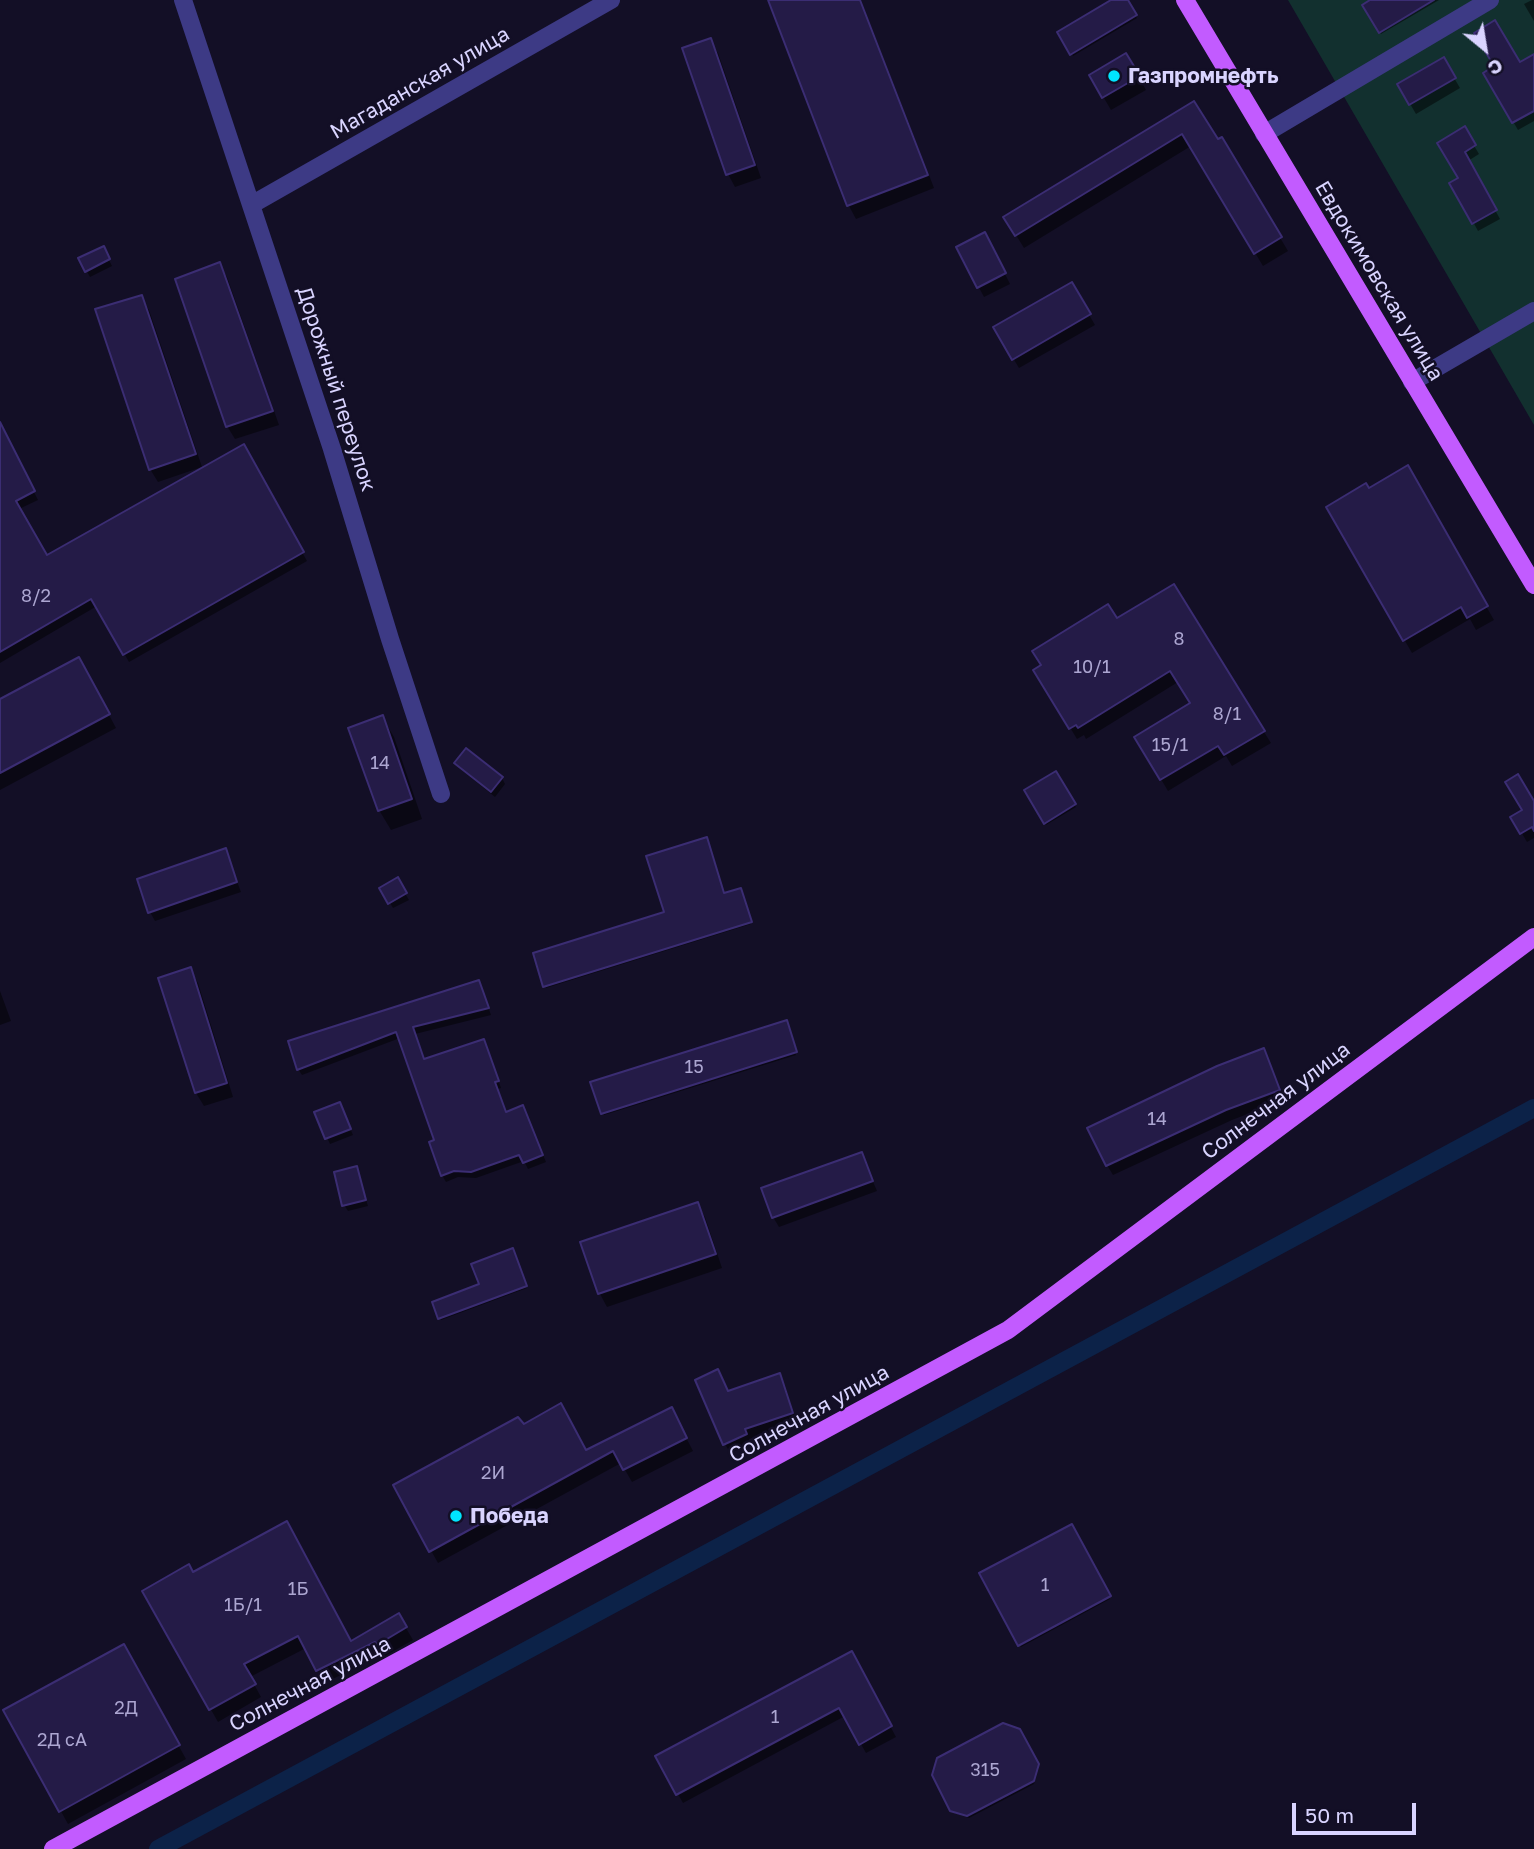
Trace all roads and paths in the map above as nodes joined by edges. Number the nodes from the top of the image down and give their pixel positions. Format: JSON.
{"nodes":[{"id":1,"x":183,"y":0,"type":"edge"},
{"id":2,"x":611,"y":0,"type":"edge"},
{"id":3,"x":1185,"y":0,"type":"edge"},
{"id":4,"x":1490,"y":0,"type":"edge"},
{"id":5,"x":1264,"y":134,"type":"junction"},
{"id":6,"x":251,"y":205,"type":"junction"},
{"id":7,"x":1534,"y":311,"type":"edge"},
{"id":8,"x":1412,"y":382,"type":"junction"},
{"id":9,"x":1534,"y":585,"type":"edge"},
{"id":10,"x":441,"y":794,"type":"dead end"},
{"id":11,"x":1534,"y":937,"type":"edge"},
{"id":12,"x":53,"y":1849,"type":"edge"}],
"edges":[{"from":1,"to":6,"type":"street","name":"Дорожный переулок"},
{"from":2,"to":6,"type":"street","name":"Магаданская улица"},
{"from":3,"to":5,"type":"main road","name":"Евдокимовская улица"},
{"from":4,"to":5,"type":"street"},
{"from":5,"to":8,"type":"main road","name":"Евдокимовская улица"},
{"from":6,"to":10,"type":"street","name":"Дорожный переулок"},
{"from":7,"to":8,"type":"street"},
{"from":8,"to":9,"type":"main road","name":"Евдокимовская улица"},
{"from":11,"to":12,"type":"main road","name":"Солнечная улица"}]}
